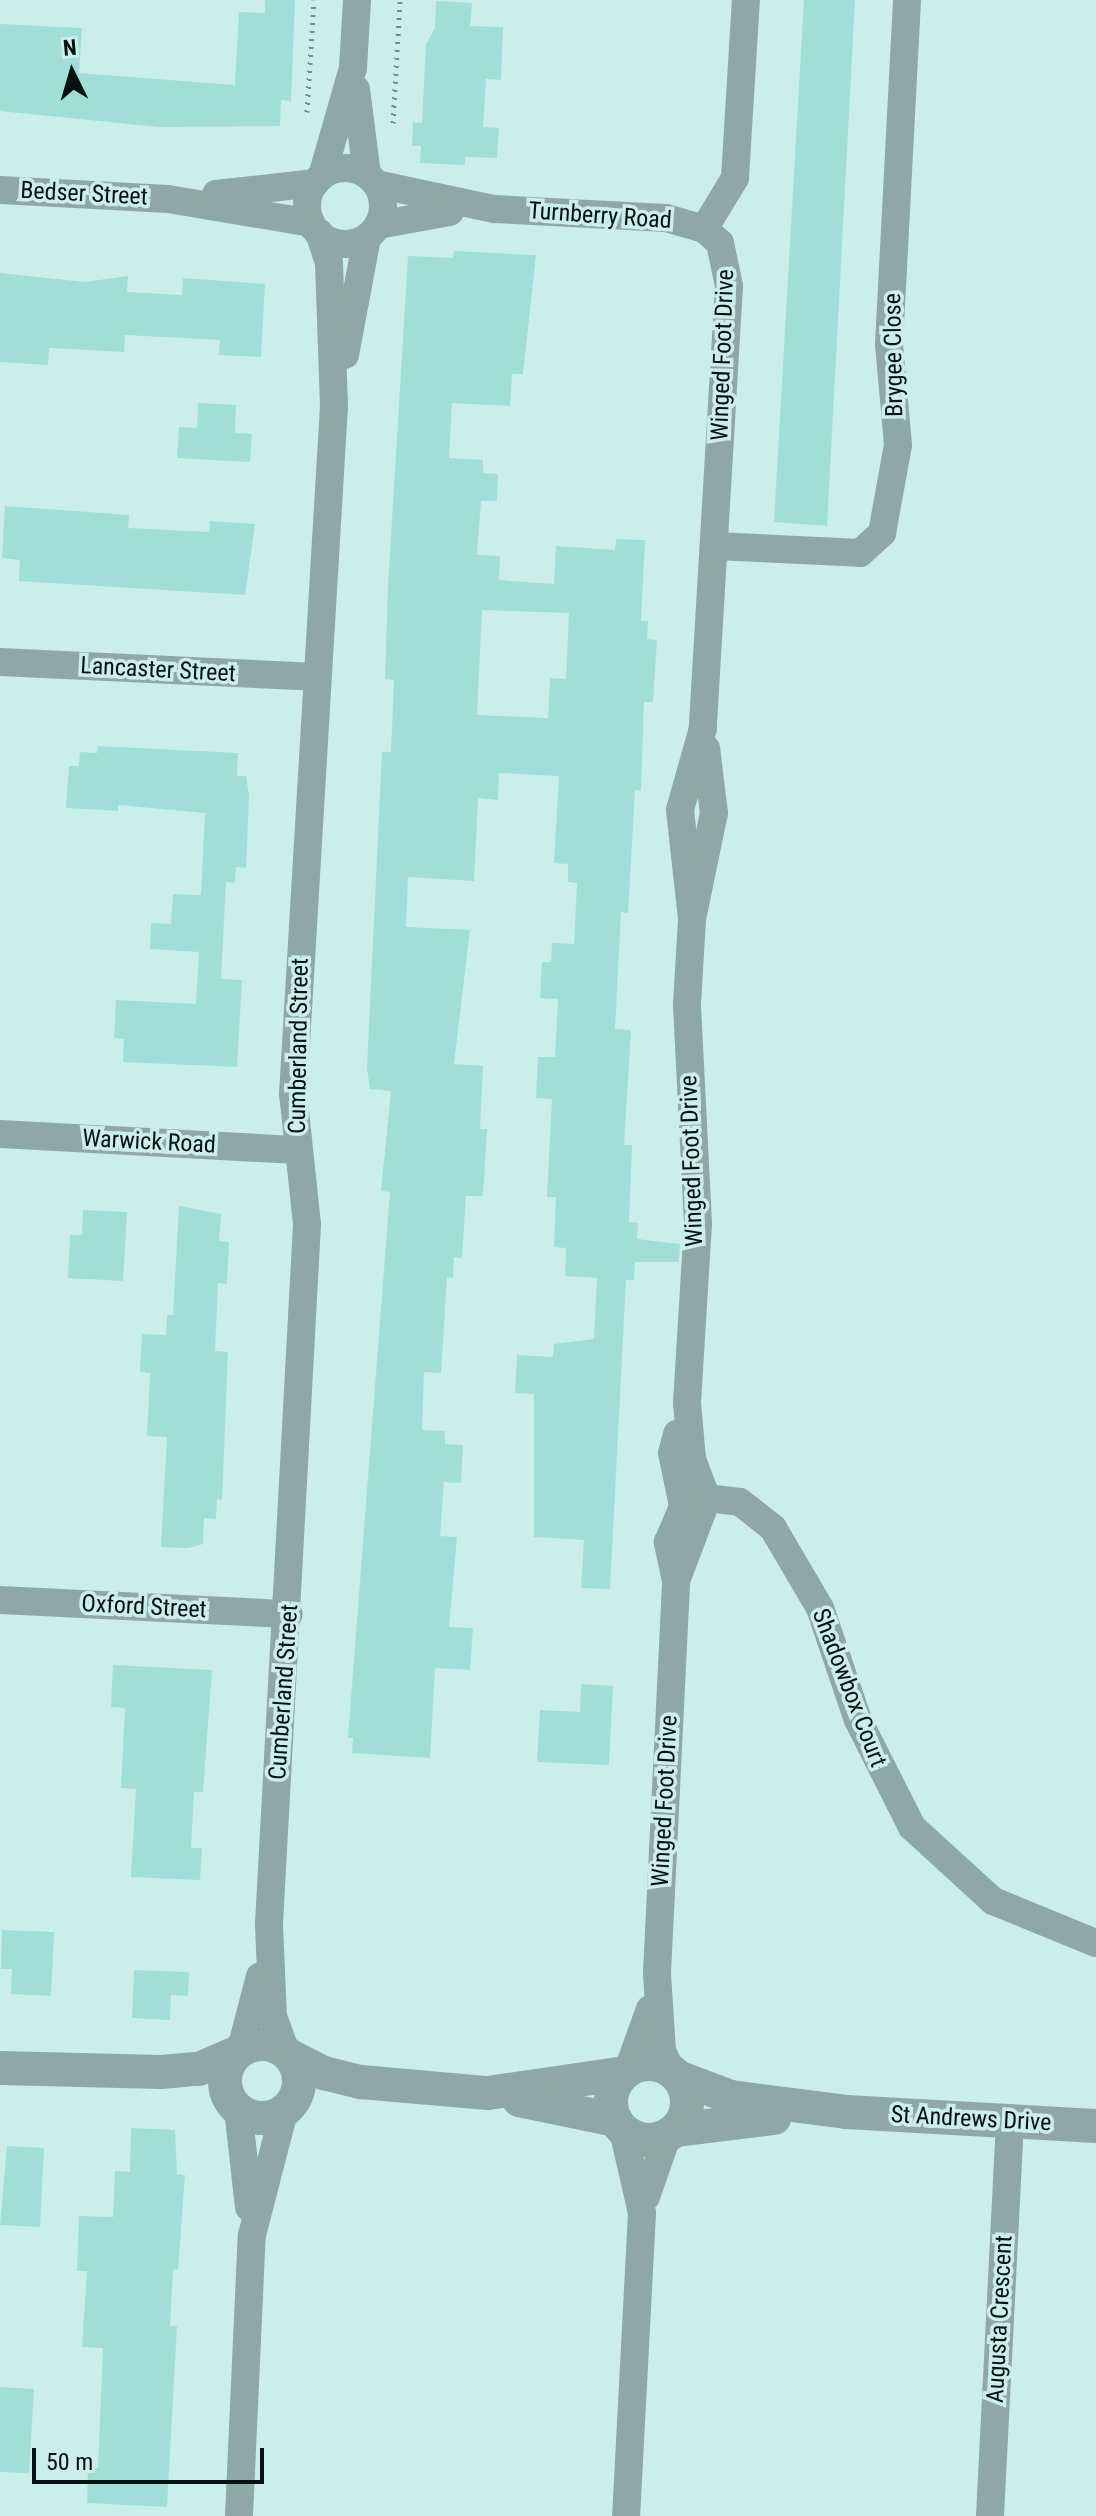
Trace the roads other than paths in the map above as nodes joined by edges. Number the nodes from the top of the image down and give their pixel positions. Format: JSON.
{"nodes":[{"id":1,"x":357,"y":0,"type":"edge"},
{"id":2,"x":746,"y":0,"type":"edge"},
{"id":3,"x":907,"y":0,"type":"edge"},
{"id":4,"x":353,"y":68,"type":"junction"},
{"id":5,"x":319,"y":179,"type":"junction"},
{"id":6,"x":372,"y":180,"type":"junction"},
{"id":7,"x":0,"y":190,"type":"edge"},
{"id":8,"x":168,"y":199,"type":"junction"},
{"id":9,"x":494,"y":209,"type":"junction"},
{"id":10,"x":315,"y":228,"type":"junction"},
{"id":11,"x":704,"y":229,"type":"junction"},
{"id":12,"x":372,"y":231,"type":"junction"},
{"id":13,"x":334,"y":406,"type":"junction"},
{"id":14,"x":714,"y":546,"type":"junction"},
{"id":15,"x":0,"y":662,"type":"edge"},
{"id":16,"x":316,"y":677,"type":"junction"},
{"id":17,"x":0,"y":1134,"type":"edge"},
{"id":18,"x":298,"y":1150,"type":"junction"},
{"id":19,"x":695,"y":1497,"type":"junction"},
{"id":20,"x":0,"y":1600,"type":"edge"},
{"id":21,"x":289,"y":1614,"type":"junction"},
{"id":22,"x":269,"y":1924,"type":"junction"},
{"id":23,"x":1096,"y":1943,"type":"edge"},
{"id":24,"x":657,"y":1973,"type":"junction"},
{"id":25,"x":238,"y":2051,"type":"junction"},
{"id":26,"x":288,"y":2054,"type":"junction"},
{"id":27,"x":0,"y":2068,"type":"edge"},
{"id":28,"x":626,"y":2071,"type":"junction"},
{"id":29,"x":100,"y":2073,"type":"junction"},
{"id":30,"x":675,"y":2074,"type":"junction"},
{"id":31,"x":412,"y":2089,"type":"junction"},
{"id":32,"x":488,"y":2093,"type":"junction"},
{"id":33,"x":234,"y":2105,"type":"junction"},
{"id":34,"x":288,"y":2106,"type":"junction"},
{"id":35,"x":846,"y":2112,"type":"junction"},
{"id":36,"x":1010,"y":2121,"type":"junction"},
{"id":37,"x":620,"y":2125,"type":"junction"},
{"id":38,"x":1096,"y":2126,"type":"edge"},
{"id":39,"x":672,"y":2132,"type":"junction"},
{"id":40,"x":642,"y":2213,"type":"junction"},
{"id":41,"x":252,"y":2235,"type":"junction"},
{"id":42,"x":239,"y":2516,"type":"edge"},
{"id":43,"x":626,"y":2516,"type":"edge"},
{"id":44,"x":990,"y":2516,"type":"edge"}],
"edges":[{"from":1,"to":4,"type":"street"},
{"from":2,"to":11,"type":"street"},
{"from":3,"to":14,"type":"street","name":"Brygee Close"},
{"from":4,"to":5,"type":"street"},
{"from":4,"to":6,"type":"street"},
{"from":5,"to":6,"type":"street"},
{"from":5,"to":8,"type":"street","name":"Bedser Street"},
{"from":5,"to":10,"type":"street"},
{"from":6,"to":9,"type":"street","name":"Turnberry Road"},
{"from":6,"to":12,"type":"street"},
{"from":7,"to":8,"type":"street","name":"Bedser Street"},
{"from":8,"to":10,"type":"street","name":"Bedser Street"},
{"from":9,"to":11,"type":"street","name":"Turnberry Road"},
{"from":9,"to":12,"type":"street","name":"Turnberry Road"},
{"from":10,"to":12,"type":"street"},
{"from":10,"to":13,"type":"street","name":"Cumberland Street"},
{"from":11,"to":14,"type":"street","name":"Winged Foot Drive"},
{"from":12,"to":13,"type":"street","name":"Cumberland Street"},
{"from":13,"to":16,"type":"street","name":"Cumberland Street"},
{"from":14,"to":19,"type":"street","name":"Winged Foot Drive"},
{"from":15,"to":16,"type":"street","name":"Lancaster Street"},
{"from":16,"to":18,"type":"street","name":"Cumberland Street"},
{"from":17,"to":18,"type":"street","name":"Warwick Road"},
{"from":18,"to":21,"type":"street","name":"Cumberland Street"},
{"from":19,"to":23,"type":"street","name":"Shadowbox Court"},
{"from":19,"to":24,"type":"street","name":"Winged Foot Drive"},
{"from":20,"to":21,"type":"street","name":"Oxford Street"},
{"from":21,"to":22,"type":"street","name":"Cumberland Street"},
{"from":22,"to":25,"type":"street","name":"Cumberland Street"},
{"from":22,"to":26,"type":"street","name":"Cumberland Street"},
{"from":24,"to":28,"type":"street","name":"Winged Foot Drive"},
{"from":24,"to":30,"type":"street","name":"Winged Foot Drive"},
{"from":25,"to":26,"type":"street"},
{"from":25,"to":29,"type":"street"},
{"from":25,"to":33,"type":"street"},
{"from":26,"to":31,"type":"street"},
{"from":26,"to":34,"type":"street"},
{"from":27,"to":29,"type":"street"},
{"from":28,"to":30,"type":"street"},
{"from":28,"to":32,"type":"street"},
{"from":28,"to":37,"type":"street"},
{"from":29,"to":33,"type":"street"},
{"from":30,"to":35,"type":"street","name":"St Andrews Drive"},
{"from":30,"to":39,"type":"street"},
{"from":31,"to":32,"type":"street"},
{"from":31,"to":34,"type":"street"},
{"from":32,"to":37,"type":"street"},
{"from":33,"to":34,"type":"street"},
{"from":33,"to":41,"type":"street"},
{"from":34,"to":41,"type":"street"},
{"from":35,"to":36,"type":"street","name":"St Andrews Drive"},
{"from":35,"to":39,"type":"street","name":"St Andrews Drive"},
{"from":36,"to":38,"type":"street","name":"St Andrews Drive"},
{"from":36,"to":44,"type":"street","name":"Augusta Crescent"},
{"from":37,"to":39,"type":"street"},
{"from":37,"to":40,"type":"street"},
{"from":39,"to":40,"type":"street"},
{"from":40,"to":43,"type":"street"},
{"from":41,"to":42,"type":"street"}]}
